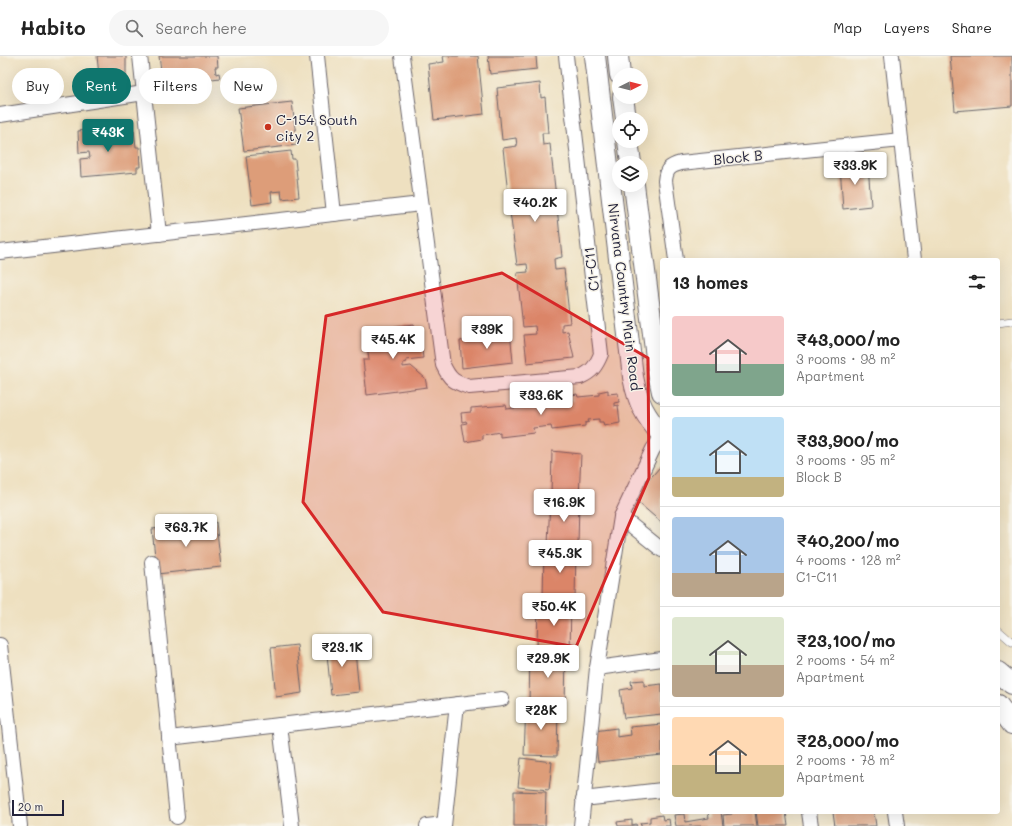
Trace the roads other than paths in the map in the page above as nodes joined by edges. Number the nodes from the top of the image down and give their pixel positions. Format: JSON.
{"nodes":[{"id":1,"x":140,"y":56,"type":"edge"},
{"id":2,"x":317,"y":56,"type":"edge"},
{"id":3,"x":402,"y":56,"type":"edge"},
{"id":4,"x":566,"y":56,"type":"edge"},
{"id":5,"x":594,"y":56,"type":"edge"},
{"id":6,"x":618,"y":56,"type":"edge"},
{"id":7,"x":892,"y":56,"type":"edge"},
{"id":8,"x":141,"y":68,"type":"edge"},
{"id":9,"x":619,"y":68,"type":"edge"},
{"id":10,"x":139,"y":94,"type":"edge"},
{"id":11,"x":145,"y":104,"type":"edge"},
{"id":12,"x":0,"y":115,"type":"edge"},
{"id":13,"x":901,"y":140,"type":"junction"},
{"id":14,"x":635,"y":192,"type":"edge"},
{"id":15,"x":421,"y":204,"type":"junction"},
{"id":16,"x":334,"y":214,"type":"junction"},
{"id":17,"x":159,"y":234,"type":"junction"},
{"id":18,"x":0,"y":252,"type":"edge"},
{"id":19,"x":676,"y":258,"type":"edge"},
{"id":20,"x":914,"y":258,"type":"edge"},
{"id":21,"x":1012,"y":321,"type":"edge"},
{"id":22,"x":1000,"y":323,"type":"edge"},
{"id":23,"x":658,"y":340,"type":"edge"},
{"id":24,"x":660,"y":382,"type":"edge"},
{"id":25,"x":660,"y":434,"type":"edge"},
{"id":26,"x":660,"y":439,"type":"edge"},
{"id":27,"x":621,"y":517,"type":"junction"},
{"id":28,"x":660,"y":548,"type":"edge"},
{"id":29,"x":152,"y":562,"type":"dead end"},
{"id":30,"x":1000,"y":632,"type":"edge"},
{"id":31,"x":1012,"y":642,"type":"edge"},
{"id":32,"x":0,"y":645,"type":"edge"},
{"id":33,"x":660,"y":660,"type":"edge"},
{"id":34,"x":598,"y":668,"type":"junction"},
{"id":35,"x":1000,"y":674,"type":"edge"},
{"id":36,"x":1012,"y":684,"type":"edge"},
{"id":37,"x":502,"y":699,"type":"dead end"},
{"id":38,"x":457,"y":704,"type":"junction"},
{"id":39,"x":1000,"y":708,"type":"edge"},
{"id":40,"x":1012,"y":724,"type":"edge"},
{"id":41,"x":280,"y":725,"type":"junction"},
{"id":42,"x":169,"y":738,"type":"junction"},
{"id":43,"x":660,"y":790,"type":"edge"},
{"id":44,"x":583,"y":799,"type":"junction"},
{"id":45,"x":809,"y":814,"type":"edge"},
{"id":46,"x":895,"y":814,"type":"edge"},
{"id":47,"x":177,"y":817,"type":"dead end"},
{"id":48,"x":444,"y":825,"type":"edge"},
{"id":49,"x":20,"y":826,"type":"edge"},
{"id":50,"x":292,"y":826,"type":"edge"},
{"id":51,"x":427,"y":826,"type":"edge"},
{"id":52,"x":581,"y":826,"type":"edge"},
{"id":53,"x":811,"y":826,"type":"edge"},
{"id":54,"x":897,"y":826,"type":"edge"}],
"edges":[{"from":1,"to":8,"type":"street"},
{"from":2,"to":16,"type":"street"},
{"from":3,"to":15,"type":"street"},
{"from":4,"to":15,"type":"street","name":"C1-C11"},
{"from":5,"to":25,"type":"street","name":"Nirvana Country Main Road"},
{"from":6,"to":9,"type":"street"},
{"from":7,"to":13,"type":"street"},
{"from":10,"to":12,"type":"street"},
{"from":11,"to":17,"type":"street"},
{"from":13,"to":19,"type":"street","name":"Block B"},
{"from":13,"to":20,"type":"street"},
{"from":14,"to":23,"type":"street","name":"Nirvana Country Main Road"},
{"from":15,"to":16,"type":"street"},
{"from":16,"to":17,"type":"street"},
{"from":17,"to":18,"type":"street"},
{"from":21,"to":22,"type":"lane"},
{"from":23,"to":24,"type":"street","name":"Nirvana Country Main Road"},
{"from":26,"to":27,"type":"street"},
{"from":27,"to":28,"type":"street"},
{"from":27,"to":34,"type":"street"},
{"from":29,"to":42,"type":"street"},
{"from":30,"to":31,"type":"lane"},
{"from":32,"to":49,"type":"street"},
{"from":33,"to":34,"type":"street"},
{"from":34,"to":44,"type":"street"},
{"from":35,"to":36,"type":"street"},
{"from":37,"to":38,"type":"street"},
{"from":38,"to":41,"type":"street"},
{"from":38,"to":48,"type":"street"},
{"from":39,"to":40,"type":"street"},
{"from":41,"to":42,"type":"street"},
{"from":41,"to":50,"type":"street"},
{"from":42,"to":47,"type":"street"},
{"from":43,"to":44,"type":"street"},
{"from":44,"to":52,"type":"street"},
{"from":45,"to":53,"type":"street"},
{"from":46,"to":54,"type":"street"},
{"from":48,"to":51,"type":"street"}]}
